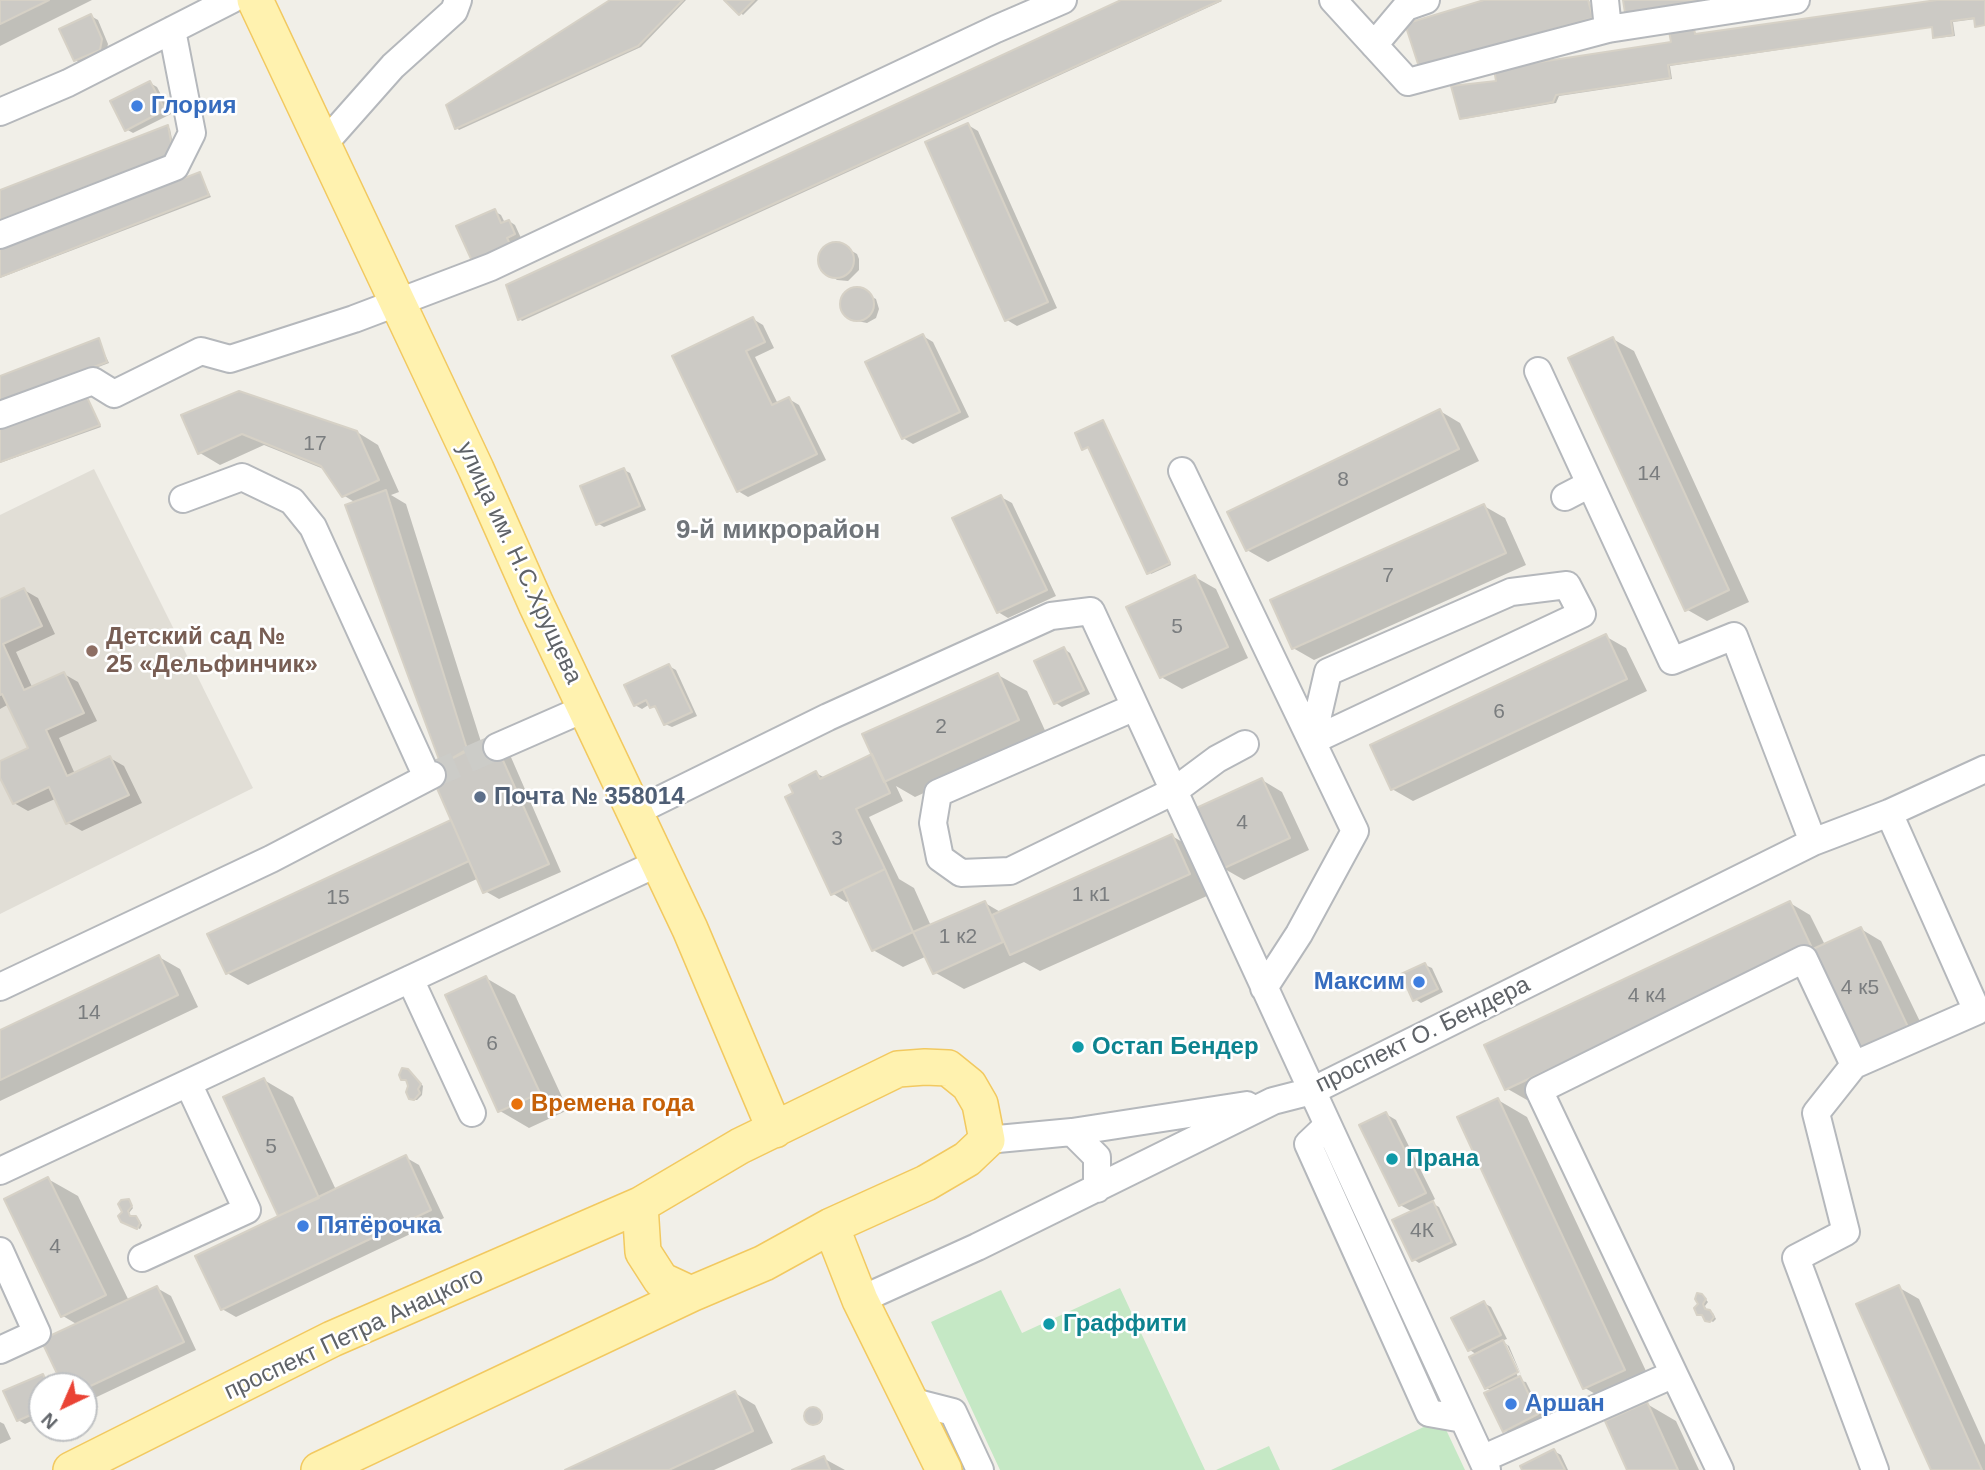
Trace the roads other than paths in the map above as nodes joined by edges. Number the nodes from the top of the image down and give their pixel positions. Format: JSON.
{"nodes":[{"id":1,"x":231,"y":0,"type":"edge"},
{"id":2,"x":255,"y":0,"type":"edge"},
{"id":3,"x":458,"y":0,"type":"edge"},
{"id":4,"x":1063,"y":0,"type":"edge"},
{"id":5,"x":1333,"y":0,"type":"edge"},
{"id":6,"x":1426,"y":0,"type":"edge"},
{"id":7,"x":1605,"y":0,"type":"edge"},
{"id":8,"x":1796,"y":0,"type":"edge"},
{"id":9,"x":1608,"y":29,"type":"junction"},
{"id":10,"x":172,"y":30,"type":"junction"},
{"id":11,"x":1374,"y":45,"type":"junction"},
{"id":12,"x":0,"y":112,"type":"edge"},
{"id":13,"x":323,"y":145,"type":"junction"},
{"id":14,"x":0,"y":236,"type":"edge"},
{"id":15,"x":397,"y":302,"type":"junction"},
{"id":16,"x":1538,"y":371,"type":"dead end"},
{"id":17,"x":0,"y":415,"type":"edge"},
{"id":18,"x":1182,"y":471,"type":"dead end"},
{"id":19,"x":1590,"y":484,"type":"junction"},
{"id":20,"x":1565,"y":497,"type":"dead end"},
{"id":21,"x":183,"y":499,"type":"dead end"},
{"id":22,"x":1135,"y":707,"type":"junction"},
{"id":23,"x":586,"y":708,"type":"junction"},
{"id":24,"x":1312,"y":741,"type":"junction"},
{"id":25,"x":1245,"y":744,"type":"dead end"},
{"id":26,"x":497,"y":747,"type":"tunnel mouth"},
{"id":27,"x":1985,"y":769,"type":"edge"},
{"id":28,"x":1174,"y":791,"type":"junction"},
{"id":29,"x":635,"y":812,"type":"junction"},
{"id":30,"x":1889,"y":813,"type":"junction"},
{"id":31,"x":1813,"y":842,"type":"junction"},
{"id":32,"x":658,"y":863,"type":"junction"},
{"id":33,"x":410,"y":979,"type":"junction"},
{"id":34,"x":0,"y":987,"type":"edge"},
{"id":35,"x":1265,"y":988,"type":"junction"},
{"id":36,"x":1981,"y":1020,"type":"edge"},
{"id":37,"x":1854,"y":1065,"type":"junction"},
{"id":38,"x":188,"y":1083,"type":"junction"},
{"id":39,"x":1312,"y":1091,"type":"junction"},
{"id":40,"x":1273,"y":1101,"type":"junction"},
{"id":41,"x":472,"y":1113,"type":"dead end"},
{"id":42,"x":775,"y":1130,"type":"junction"},
{"id":43,"x":1072,"y":1132,"type":"junction"},
{"id":44,"x":987,"y":1140,"type":"junction"},
{"id":45,"x":0,"y":1171,"type":"edge"},
{"id":46,"x":1097,"y":1188,"type":"junction"},
{"id":47,"x":640,"y":1205,"type":"junction"},
{"id":48,"x":831,"y":1226,"type":"junction"},
{"id":49,"x":0,"y":1251,"type":"edge"},
{"id":50,"x":142,"y":1258,"type":"dead end"},
{"id":51,"x":691,"y":1294,"type":"junction"},
{"id":52,"x":860,"y":1300,"type":"junction"},
{"id":53,"x":0,"y":1350,"type":"edge"},
{"id":54,"x":1674,"y":1374,"type":"junction"},
{"id":55,"x":910,"y":1401,"type":"junction"},
{"id":56,"x":1484,"y":1465,"type":"edge"},
{"id":57,"x":71,"y":1470,"type":"edge"},
{"id":58,"x":320,"y":1470,"type":"edge"},
{"id":59,"x":944,"y":1470,"type":"edge"},
{"id":60,"x":981,"y":1470,"type":"edge"},
{"id":61,"x":1720,"y":1470,"type":"edge"},
{"id":62,"x":1875,"y":1470,"type":"edge"}],
"edges":[{"from":1,"to":10,"type":"street"},
{"from":2,"to":13,"type":"main road","name":"улица им. Н.С.Хрущева"},
{"from":3,"to":13,"type":"street"},
{"from":4,"to":15,"type":"street"},
{"from":5,"to":11,"type":"street"},
{"from":6,"to":11,"type":"street"},
{"from":7,"to":9,"type":"street"},
{"from":8,"to":9,"type":"street"},
{"from":9,"to":11,"type":"street"},
{"from":10,"to":12,"type":"street"},
{"from":10,"to":14,"type":"street"},
{"from":13,"to":15,"type":"main road","name":"улица им. Н.С.Хрущева"},
{"from":15,"to":17,"type":"street"},
{"from":15,"to":23,"type":"main road","name":"улица им. Н.С.Хрущева"},
{"from":16,"to":19,"type":"street"},
{"from":18,"to":24,"type":"street"},
{"from":19,"to":20,"type":"street"},
{"from":19,"to":31,"type":"street"},
{"from":21,"to":34,"type":"street"},
{"from":22,"to":28,"type":"street"},
{"from":22,"to":28,"type":"street"},
{"from":22,"to":29,"type":"street"},
{"from":23,"to":26,"type":"street"},
{"from":23,"to":29,"type":"main road","name":"улица им. Н.С.Хрущева"},
{"from":24,"to":24,"type":"street"},
{"from":24,"to":35,"type":"street"},
{"from":25,"to":28,"type":"street"},
{"from":27,"to":30,"type":"street","name":"проспект О. Бендера"},
{"from":28,"to":35,"type":"street"},
{"from":29,"to":32,"type":"main road","name":"улица им. Н.С.Хрущева"},
{"from":30,"to":31,"type":"street","name":"проспект О. Бендера"},
{"from":30,"to":36,"type":"street"},
{"from":31,"to":39,"type":"street","name":"проспект О. Бендера"},
{"from":32,"to":33,"type":"street"},
{"from":32,"to":42,"type":"main road","name":"улица им. Н.С.Хрущева"},
{"from":33,"to":38,"type":"street"},
{"from":33,"to":41,"type":"street"},
{"from":35,"to":39,"type":"street"},
{"from":36,"to":37,"type":"street"},
{"from":37,"to":54,"type":"street"},
{"from":37,"to":62,"type":"street"},
{"from":38,"to":45,"type":"street"},
{"from":38,"to":50,"type":"street"},
{"from":39,"to":40,"type":"street","name":"проспект О. Бендера"},
{"from":39,"to":56,"type":"street"},
{"from":40,"to":43,"type":"street"},
{"from":40,"to":46,"type":"street","name":"проспект О. Бендера"},
{"from":42,"to":44,"type":"main road","name":"проспект Петра Анацкого"},
{"from":42,"to":47,"type":"main road","name":"проспект Петра Анацкого"},
{"from":43,"to":44,"type":"street"},
{"from":43,"to":46,"type":"street"},
{"from":44,"to":48,"type":"main road"},
{"from":46,"to":52,"type":"street","name":"проспект О. Бендера"},
{"from":47,"to":51,"type":"main road"},
{"from":47,"to":57,"type":"main road","name":"проспект Петра Анацкого"},
{"from":48,"to":51,"type":"main road"},
{"from":48,"to":52,"type":"main road"},
{"from":49,"to":53,"type":"street"},
{"from":51,"to":58,"type":"main road"},
{"from":52,"to":55,"type":"main road"},
{"from":54,"to":56,"type":"street"},
{"from":54,"to":61,"type":"street"},
{"from":55,"to":59,"type":"main road"},
{"from":55,"to":60,"type":"street"}]}
